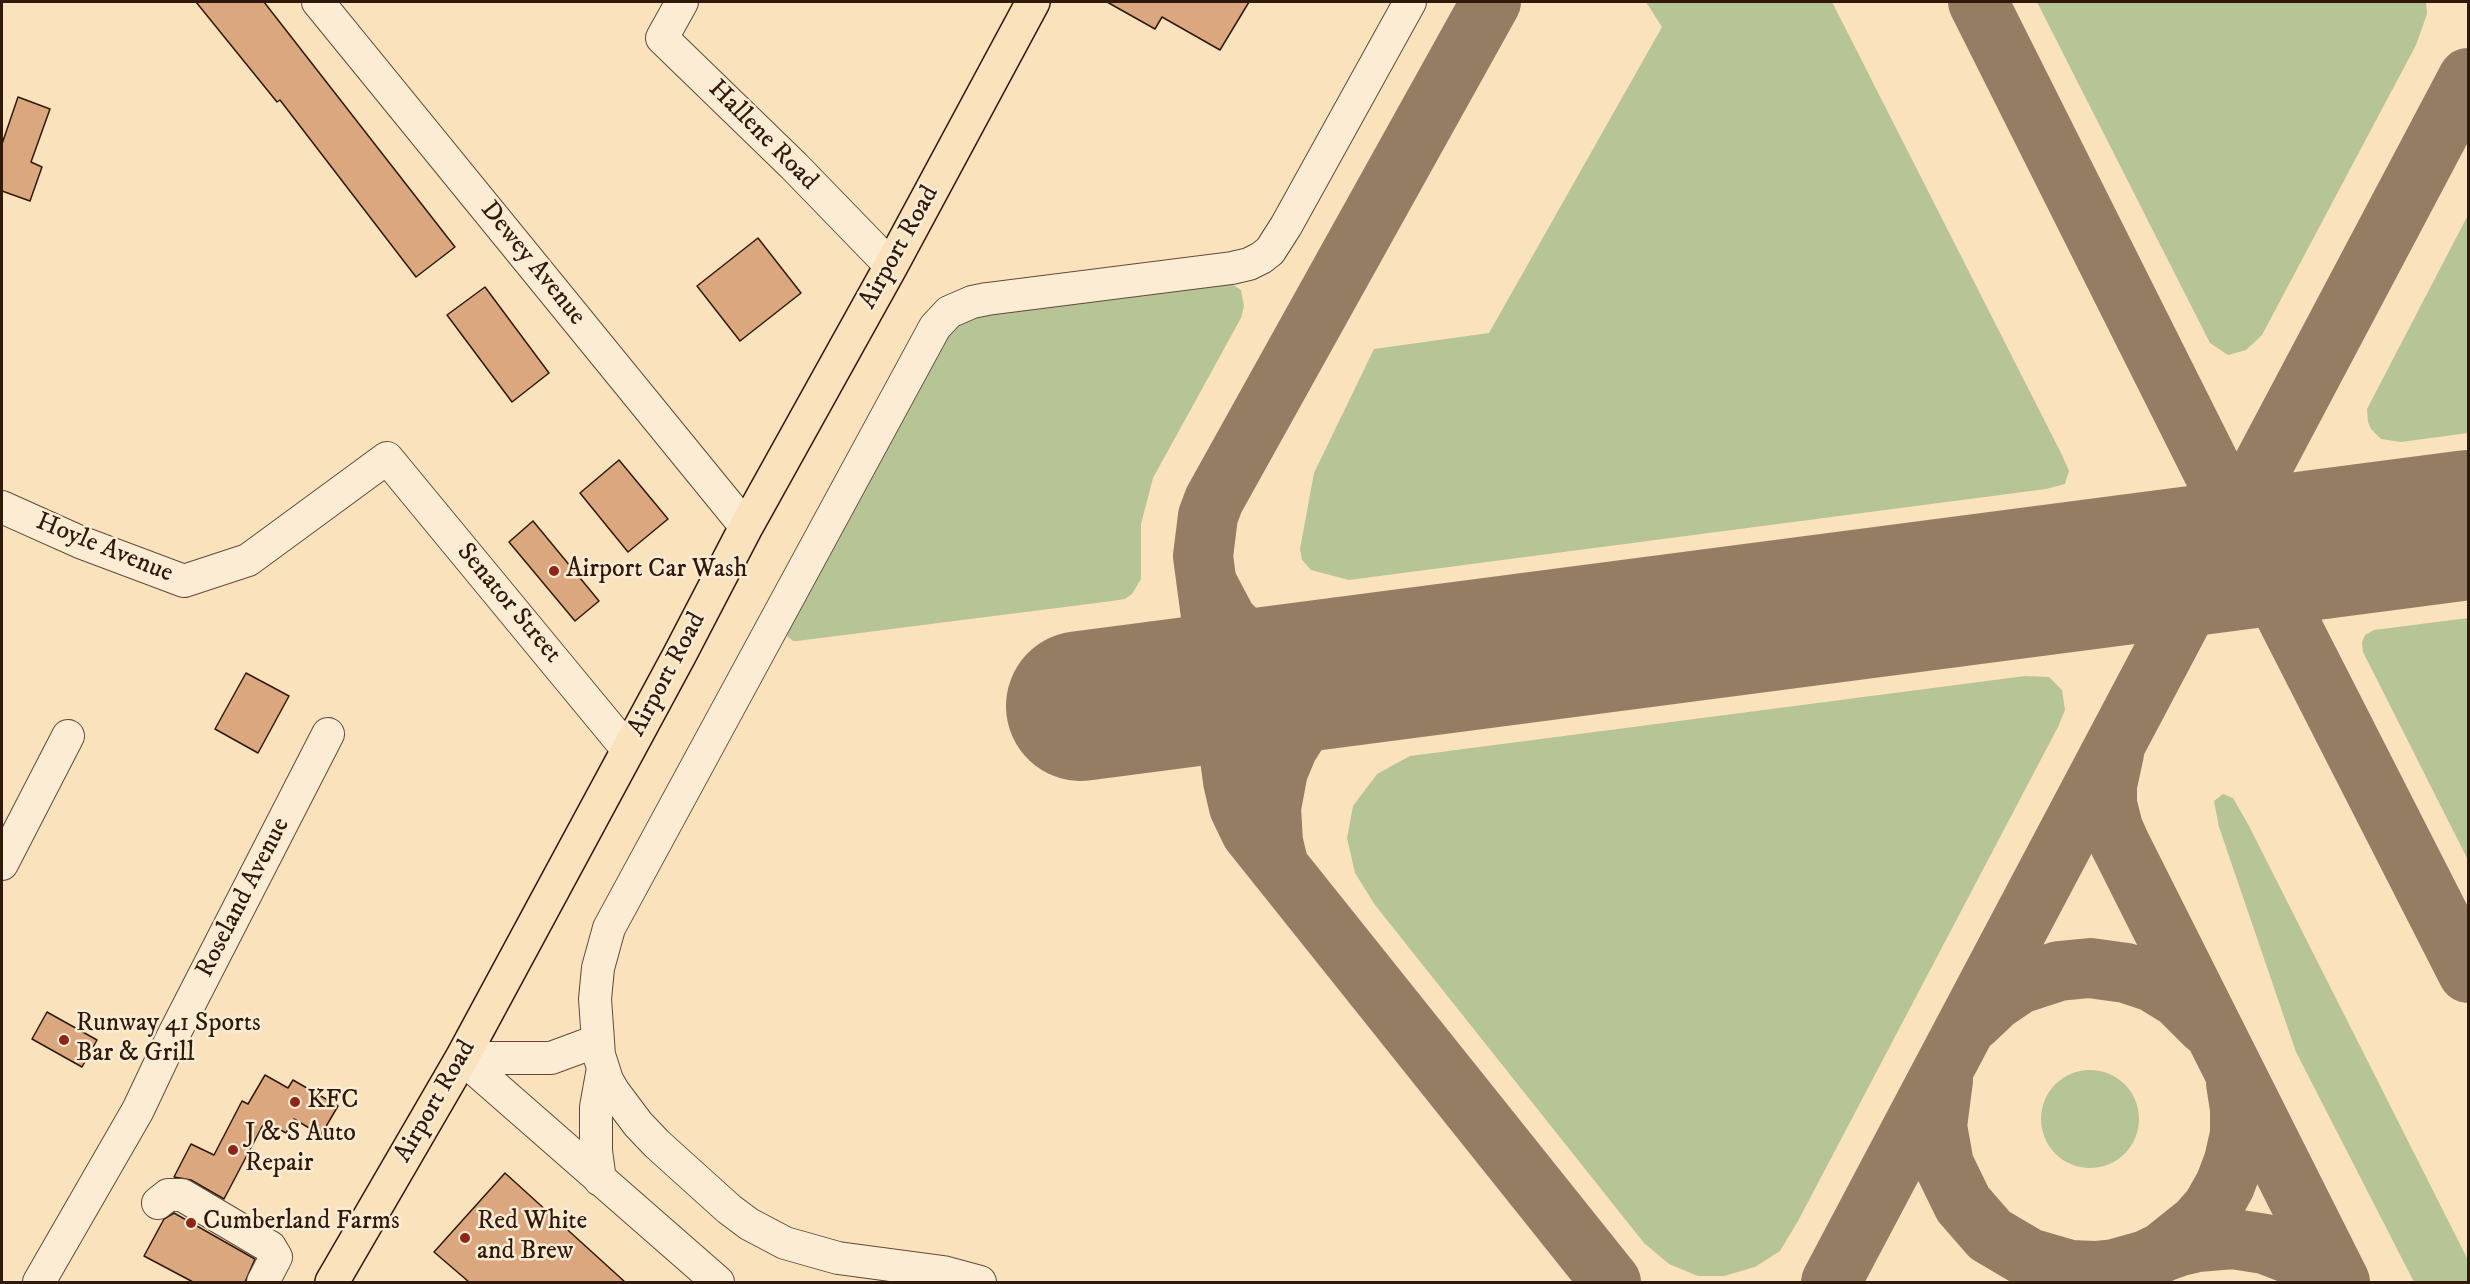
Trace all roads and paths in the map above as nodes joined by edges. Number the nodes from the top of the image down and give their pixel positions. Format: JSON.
{"nodes":[{"id":1,"x":318,"y":2,"type":"edge"},
{"id":2,"x":682,"y":2,"type":"edge"},
{"id":3,"x":1033,"y":2,"type":"edge"},
{"id":4,"x":1410,"y":2,"type":"edge"},
{"id":5,"x":891,"y":266,"type":"junction"},
{"id":6,"x":387,"y":458,"type":"joint"},
{"id":7,"x":2,"y":507,"type":"edge"},
{"id":8,"x":746,"y":527,"type":"junction"},
{"id":9,"x":328,"y":734,"type":"dead end"},
{"id":10,"x":68,"y":736,"type":"dead end"},
{"id":11,"x":628,"y":750,"type":"junction"},
{"id":12,"x":2,"y":864,"type":"edge"},
{"id":13,"x":600,"y":1055,"type":"junction"},
{"id":14,"x":462,"y":1058,"type":"junction"},
{"id":15,"x":600,"y":1180,"type":"junction"},
{"id":16,"x":158,"y":1203,"type":"dead end"},
{"id":17,"x":39,"y":1282,"type":"edge"},
{"id":18,"x":263,"y":1282,"type":"edge"},
{"id":19,"x":332,"y":1282,"type":"edge"},
{"id":20,"x":718,"y":1282,"type":"edge"},
{"id":21,"x":980,"y":1282,"type":"edge"}],
"edges":[{"from":1,"to":8,"type":"street","name":"Dewey Avenue"},
{"from":2,"to":5,"type":"street","name":"Hallene Road"},
{"from":3,"to":5,"type":"main road","name":"Airport Road"},
{"from":4,"to":13,"type":"street"},
{"from":5,"to":8,"type":"main road","name":"Airport Road"},
{"from":6,"to":7,"type":"street","name":"Hoyle Avenue"},
{"from":6,"to":11,"type":"street","name":"Senator Street"},
{"from":8,"to":11,"type":"main road","name":"Airport Road"},
{"from":9,"to":17,"type":"street","name":"Roseland Avenue"},
{"from":10,"to":12,"type":"street"},
{"from":11,"to":14,"type":"main road","name":"Airport Road"},
{"from":13,"to":14,"type":"street"},
{"from":13,"to":15,"type":"street"},
{"from":13,"to":21,"type":"street"},
{"from":14,"to":15,"type":"street"},
{"from":14,"to":19,"type":"main road","name":"Airport Road"},
{"from":15,"to":20,"type":"street"},
{"from":16,"to":18,"type":"street"}]}
